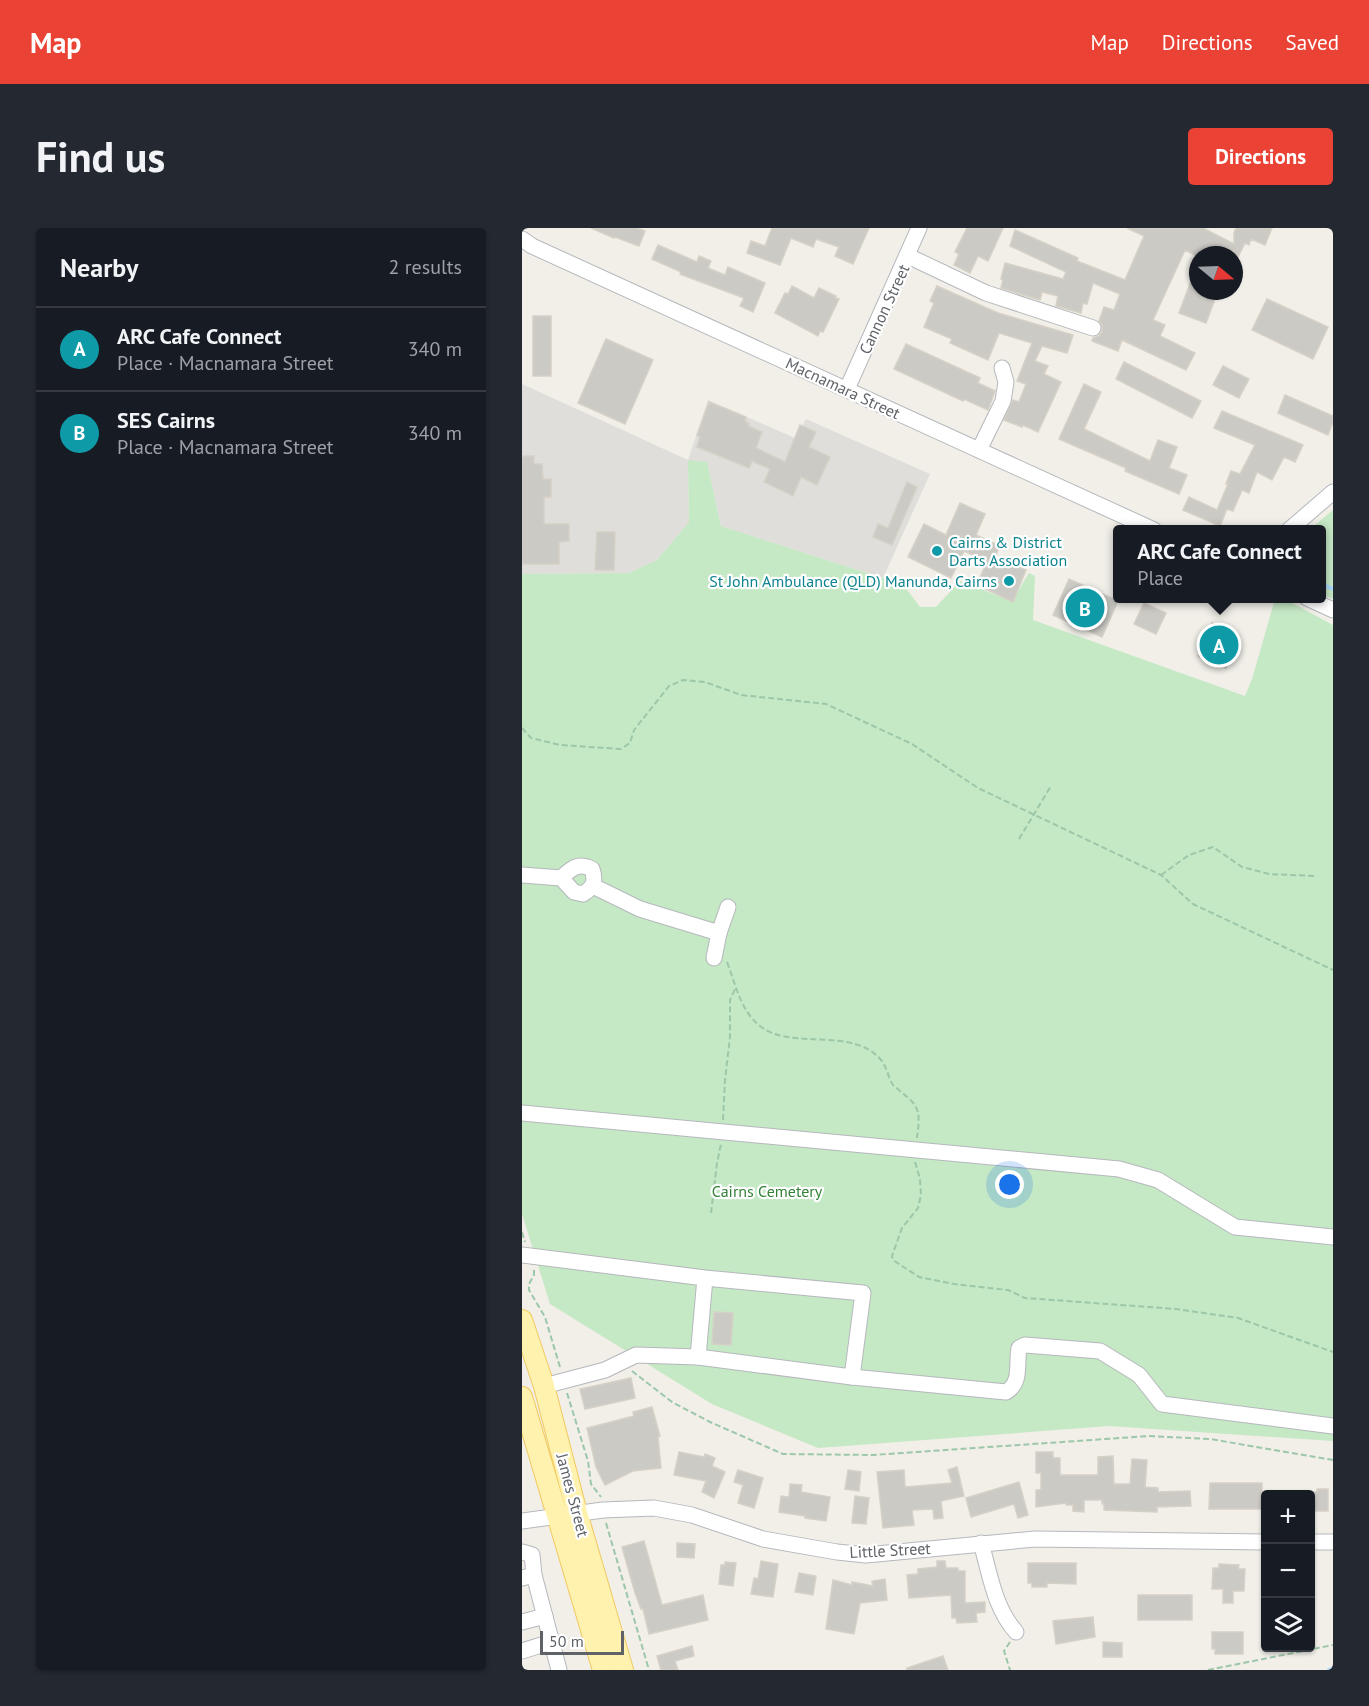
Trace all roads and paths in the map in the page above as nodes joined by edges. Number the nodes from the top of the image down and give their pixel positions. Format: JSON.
{"nodes":[{"id":1,"x":919,"y":228,"type":"edge"},
{"id":2,"x":525,"y":243,"type":"edge"},
{"id":3,"x":908,"y":256,"type":"junction"},
{"id":4,"x":1094,"y":328,"type":"dead end"},
{"id":5,"x":1002,"y":368,"type":"dead end"},
{"id":6,"x":847,"y":389,"type":"junction"},
{"id":7,"x":979,"y":450,"type":"junction"},
{"id":8,"x":1333,"y":492,"type":"edge"},
{"id":9,"x":1143,"y":525,"type":"edge"},
{"id":10,"x":1295,"y":525,"type":"edge"},
{"id":11,"x":1318,"y":603,"type":"edge"},
{"id":12,"x":1333,"y":610,"type":"edge"},
{"id":13,"x":522,"y":729,"type":"edge"},
{"id":14,"x":1051,"y":786,"type":"dead end"},
{"id":15,"x":1034,"y":814,"type":"junction"},
{"id":16,"x":1019,"y":839,"type":"dead end"},
{"id":17,"x":522,"y":875,"type":"edge"},
{"id":18,"x":1161,"y":875,"type":"junction"},
{"id":19,"x":1315,"y":876,"type":"dead end"},
{"id":20,"x":561,"y":878,"type":"junction"},
{"id":21,"x":593,"y":886,"type":"junction"},
{"id":22,"x":728,"y":907,"type":"dead end"},
{"id":23,"x":719,"y":933,"type":"junction"},
{"id":24,"x":714,"y":958,"type":"dead end"},
{"id":25,"x":1333,"y":970,"type":"edge"},
{"id":26,"x":736,"y":987,"type":"junction"},
{"id":27,"x":522,"y":1113,"type":"edge"},
{"id":28,"x":722,"y":1133,"type":"junction"},
{"id":29,"x":915,"y":1150,"type":"junction"},
{"id":30,"x":711,"y":1213,"type":"dead end"},
{"id":31,"x":522,"y":1232,"type":"edge"},
{"id":32,"x":1333,"y":1237,"type":"edge"},
{"id":33,"x":526,"y":1256,"type":"edge"},
{"id":34,"x":705,"y":1278,"type":"junction"},
{"id":35,"x":522,"y":1320,"type":"edge"},
{"id":36,"x":1333,"y":1352,"type":"edge"},
{"id":37,"x":698,"y":1357,"type":"junction"},
{"id":38,"x":619,"y":1363,"type":"junction"},
{"id":39,"x":852,"y":1377,"type":"junction"},
{"id":40,"x":564,"y":1380,"type":"junction"},
{"id":41,"x":544,"y":1386,"type":"junction"},
{"id":42,"x":522,"y":1397,"type":"edge"},
{"id":43,"x":1333,"y":1426,"type":"edge"},
{"id":44,"x":1333,"y":1460,"type":"edge"},
{"id":45,"x":603,"y":1510,"type":"junction"},
{"id":46,"x":577,"y":1513,"type":"junction"},
{"id":47,"x":556,"y":1515,"type":"junction"},
{"id":48,"x":522,"y":1521,"type":"edge"},
{"id":49,"x":1261,"y":1542,"type":"edge"},
{"id":50,"x":1315,"y":1542,"type":"edge"},
{"id":51,"x":1333,"y":1542,"type":"edge"},
{"id":52,"x":981,"y":1543,"type":"junction"},
{"id":53,"x":522,"y":1552,"type":"edge"},
{"id":54,"x":528,"y":1576,"type":"edge"},
{"id":55,"x":545,"y":1616,"type":"junction"},
{"id":56,"x":522,"y":1622,"type":"edge"},
{"id":57,"x":1016,"y":1632,"type":"joint"},
{"id":58,"x":551,"y":1642,"type":"junction"},
{"id":59,"x":1333,"y":1645,"type":"edge"},
{"id":60,"x":522,"y":1651,"type":"edge"},
{"id":61,"x":559,"y":1670,"type":"edge"},
{"id":62,"x":603,"y":1670,"type":"edge"},
{"id":63,"x":623,"y":1670,"type":"edge"},
{"id":64,"x":649,"y":1670,"type":"edge"},
{"id":65,"x":1010,"y":1670,"type":"edge"},
{"id":66,"x":1208,"y":1670,"type":"edge"}],
"edges":[{"from":1,"to":3,"type":"street","name":"Cannon Street"},
{"from":2,"to":6,"type":"street","name":"Macnamara Street"},
{"from":3,"to":4,"type":"street"},
{"from":3,"to":6,"type":"street","name":"Cannon Street"},
{"from":5,"to":7,"type":"street"},
{"from":6,"to":7,"type":"street","name":"Macnamara Street"},
{"from":7,"to":9,"type":"street","name":"Macnamara Street"},
{"from":8,"to":10,"type":"street"},
{"from":11,"to":12,"type":"street"},
{"from":13,"to":15,"type":"path"},
{"from":14,"to":15,"type":"path"},
{"from":15,"to":16,"type":"path"},
{"from":15,"to":18,"type":"path"},
{"from":17,"to":20,"type":"street"},
{"from":18,"to":19,"type":"path"},
{"from":18,"to":25,"type":"path"},
{"from":20,"to":21,"type":"street"},
{"from":20,"to":21,"type":"street"},
{"from":21,"to":23,"type":"street"},
{"from":22,"to":23,"type":"street"},
{"from":23,"to":24,"type":"street"},
{"from":23,"to":26,"type":"path"},
{"from":26,"to":28,"type":"path"},
{"from":26,"to":29,"type":"path"},
{"from":27,"to":28,"type":"street"},
{"from":28,"to":29,"type":"street"},
{"from":28,"to":30,"type":"path"},
{"from":29,"to":32,"type":"street"},
{"from":29,"to":36,"type":"path"},
{"from":31,"to":33,"type":"path"},
{"from":33,"to":34,"type":"street"},
{"from":33,"to":40,"type":"path"},
{"from":34,"to":37,"type":"street"},
{"from":34,"to":39,"type":"street"},
{"from":35,"to":41,"type":"main road","name":"James Street"},
{"from":37,"to":38,"type":"street"},
{"from":37,"to":39,"type":"street"},
{"from":38,"to":40,"type":"street"},
{"from":38,"to":44,"type":"path"},
{"from":39,"to":43,"type":"street"},
{"from":40,"to":41,"type":"street"},
{"from":40,"to":45,"type":"path"},
{"from":41,"to":46,"type":"main road","name":"James Street"},
{"from":42,"to":47,"type":"main road","name":"James Street"},
{"from":45,"to":46,"type":"street","name":"Little Street"},
{"from":45,"to":52,"type":"street","name":"Little Street"},
{"from":45,"to":64,"type":"path"},
{"from":46,"to":47,"type":"street","name":"Little Street"},
{"from":46,"to":63,"type":"main road","name":"James Street"},
{"from":47,"to":48,"type":"street","name":"Little Street"},
{"from":47,"to":62,"type":"main road","name":"James Street"},
{"from":49,"to":52,"type":"street","name":"Little Street"},
{"from":50,"to":51,"type":"street"},
{"from":52,"to":57,"type":"street"},
{"from":53,"to":54,"type":"street"},
{"from":54,"to":55,"type":"street"},
{"from":55,"to":56,"type":"street"},
{"from":55,"to":58,"type":"street"},
{"from":57,"to":65,"type":"path"},
{"from":58,"to":60,"type":"street"},
{"from":58,"to":61,"type":"street"},
{"from":59,"to":66,"type":"path"}]}
